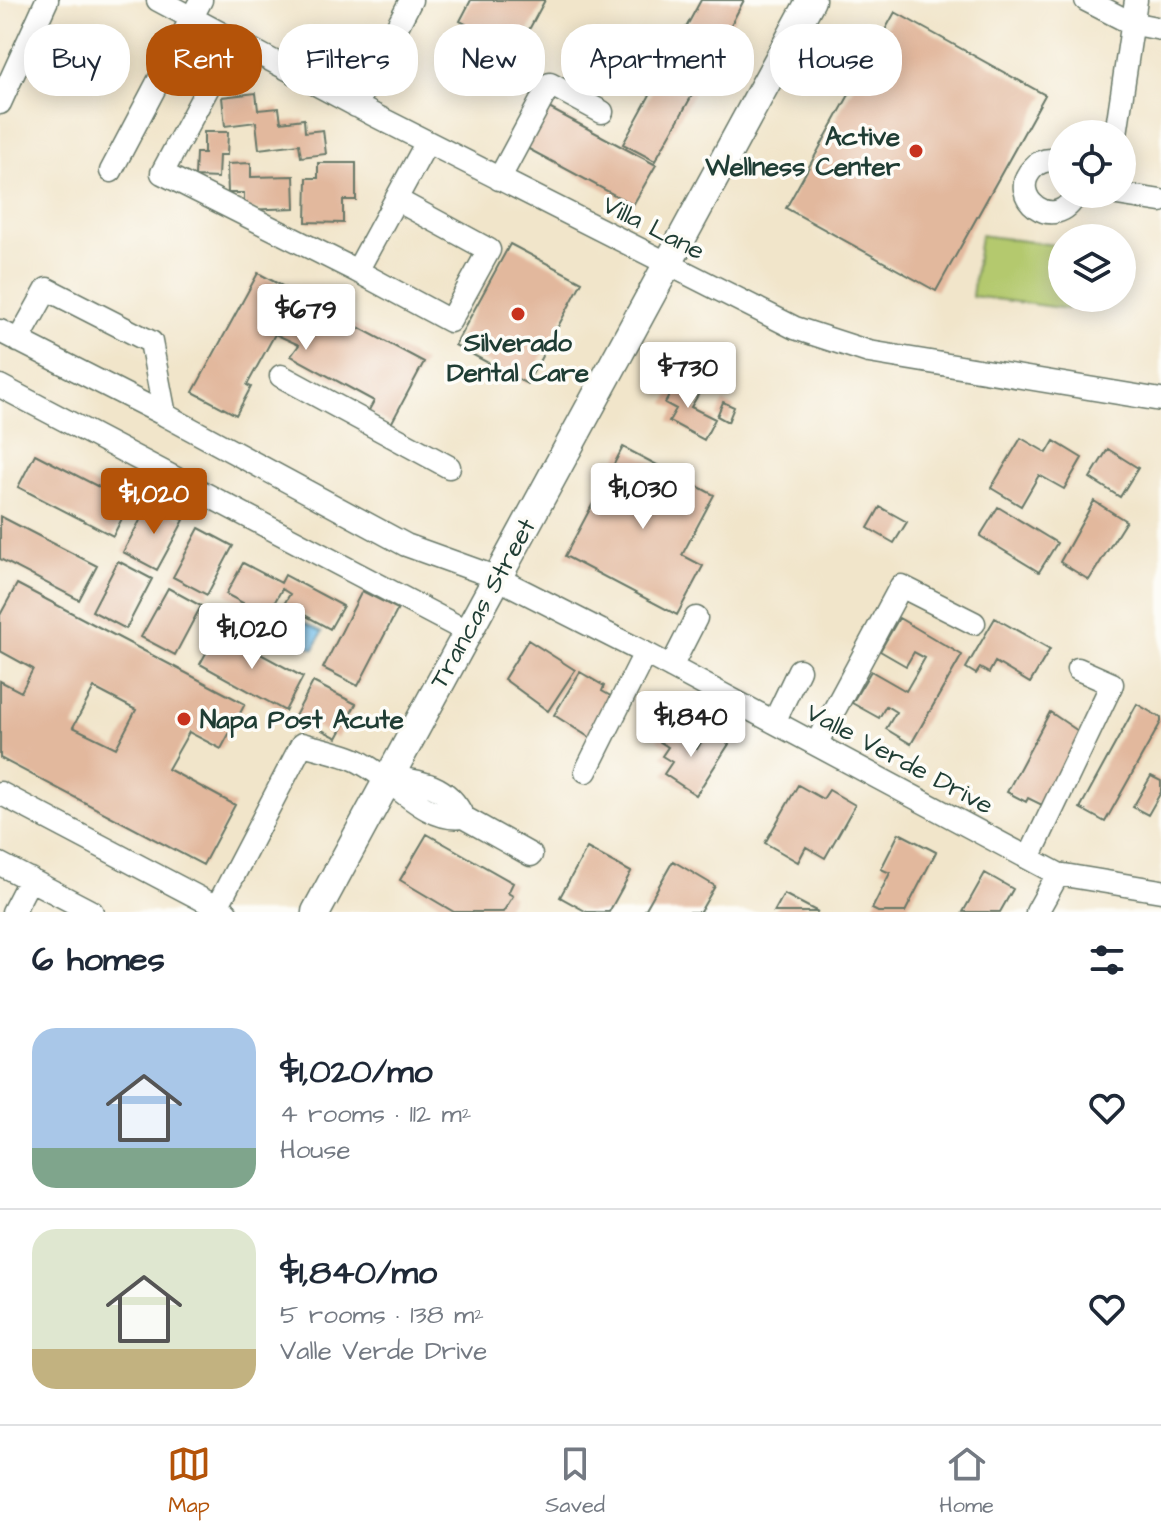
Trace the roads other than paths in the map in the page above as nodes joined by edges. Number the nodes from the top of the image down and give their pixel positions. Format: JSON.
{"nodes":[{"id":1,"x":47,"y":0,"type":"edge"},
{"id":2,"x":158,"y":0,"type":"edge"},
{"id":3,"x":411,"y":0,"type":"edge"},
{"id":4,"x":811,"y":0,"type":"edge"},
{"id":5,"x":1086,"y":0,"type":"edge"},
{"id":6,"x":1136,"y":0,"type":"edge"},
{"id":7,"x":196,"y":9,"type":"edge"},
{"id":8,"x":1131,"y":23,"type":"junction"},
{"id":9,"x":215,"y":24,"type":"edge"},
{"id":10,"x":1161,"y":29,"type":"edge"},
{"id":11,"x":262,"y":56,"type":"edge"},
{"id":12,"x":203,"y":96,"type":"edge"},
{"id":13,"x":0,"y":103,"type":"edge"},
{"id":14,"x":356,"y":106,"type":"junction"},
{"id":15,"x":602,"y":112,"type":"dead end"},
{"id":16,"x":1118,"y":120,"type":"edge"},
{"id":17,"x":427,"y":142,"type":"junction"},
{"id":18,"x":1048,"y":161,"type":"edge"},
{"id":19,"x":111,"y":171,"type":"dead end"},
{"id":20,"x":499,"y":179,"type":"junction"},
{"id":21,"x":1136,"y":197,"type":"edge"},
{"id":22,"x":397,"y":200,"type":"junction"},
{"id":23,"x":1161,"y":201,"type":"edge"},
{"id":24,"x":1064,"y":208,"type":"edge"},
{"id":25,"x":668,"y":265,"type":"junction"},
{"id":26,"x":357,"y":271,"type":"junction"},
{"id":27,"x":9,"y":336,"type":"edge"},
{"id":28,"x":281,"y":376,"type":"dead end"},
{"id":29,"x":0,"y":386,"type":"edge"},
{"id":30,"x":1161,"y":400,"type":"edge"},
{"id":31,"x":165,"y":415,"type":"junction"},
{"id":32,"x":449,"y":467,"type":"dead end"},
{"id":33,"x":495,"y":577,"type":"junction"},
{"id":34,"x":696,"y":618,"type":"dead end"},
{"id":35,"x":974,"y":623,"type":"dead end"},
{"id":36,"x":466,"y":631,"type":"junction"},
{"id":37,"x":645,"y":653,"type":"junction"},
{"id":38,"x":671,"y":667,"type":"junction"},
{"id":39,"x":1078,"y":669,"type":"dead end"},
{"id":40,"x":799,"y":670,"type":"dead end"},
{"id":41,"x":774,"y":722,"type":"junction"},
{"id":42,"x":816,"y":744,"type":"junction"},
{"id":43,"x":586,"y":771,"type":"dead end"},
{"id":44,"x":387,"y":777,"type":"junction"},
{"id":45,"x":0,"y":793,"type":"edge"},
{"id":46,"x":531,"y":855,"type":"dead end"},
{"id":47,"x":1029,"y":858,"type":"junction"},
{"id":48,"x":0,"y":864,"type":"edge"},
{"id":49,"x":1058,"y":874,"type":"junction"},
{"id":50,"x":30,"y":879,"type":"junction"},
{"id":51,"x":1161,"y":891,"type":"edge"},
{"id":52,"x":222,"y":910,"type":"edge"},
{"id":53,"x":13,"y":912,"type":"edge"},
{"id":54,"x":92,"y":912,"type":"edge"},
{"id":55,"x":316,"y":912,"type":"edge"},
{"id":56,"x":1037,"y":912,"type":"edge"}],
"edges":[{"from":1,"to":13,"type":"street"},
{"from":2,"to":7,"type":"street","name":"Villa Lane"},
{"from":3,"to":14,"type":"street"},
{"from":4,"to":25,"type":"main road","name":"Trancas Street"},
{"from":5,"to":8,"type":"street"},
{"from":6,"to":8,"type":"street"},
{"from":7,"to":9,"type":"street","name":"Villa Lane"},
{"from":7,"to":19,"type":"street"},
{"from":8,"to":10,"type":"street"},
{"from":8,"to":16,"type":"street"},
{"from":11,"to":14,"type":"street","name":"Villa Lane"},
{"from":12,"to":26,"type":"street"},
{"from":14,"to":17,"type":"street","name":"Villa Lane"},
{"from":15,"to":20,"type":"street"},
{"from":17,"to":20,"type":"street","name":"Villa Lane"},
{"from":17,"to":22,"type":"street"},
{"from":18,"to":24,"type":"street"},
{"from":20,"to":25,"type":"street","name":"Villa Lane"},
{"from":21,"to":23,"type":"street"},
{"from":22,"to":26,"type":"street"},
{"from":22,"to":26,"type":"street"},
{"from":25,"to":30,"type":"street","name":"Villa Lane"},
{"from":25,"to":33,"type":"main road","name":"Trancas Street"},
{"from":27,"to":31,"type":"street","name":"Valle Verde Drive"},
{"from":27,"to":31,"type":"street"},
{"from":28,"to":32,"type":"street"},
{"from":29,"to":36,"type":"street"},
{"from":31,"to":33,"type":"street","name":"Valle Verde Drive"},
{"from":33,"to":36,"type":"main road","name":"Trancas Street"},
{"from":33,"to":37,"type":"street","name":"Valle Verde Drive"},
{"from":34,"to":38,"type":"street"},
{"from":35,"to":42,"type":"street"},
{"from":36,"to":44,"type":"main road","name":"Trancas Street"},
{"from":37,"to":38,"type":"street","name":"Valle Verde Drive"},
{"from":37,"to":43,"type":"street"},
{"from":38,"to":41,"type":"street","name":"Valle Verde Drive"},
{"from":39,"to":47,"type":"street"},
{"from":40,"to":41,"type":"street"},
{"from":41,"to":42,"type":"street","name":"Valle Verde Drive"},
{"from":42,"to":47,"type":"street","name":"Valle Verde Drive"},
{"from":44,"to":46,"type":"street"},
{"from":44,"to":52,"type":"street"},
{"from":44,"to":55,"type":"main road","name":"Trancas Street"},
{"from":45,"to":52,"type":"street"},
{"from":47,"to":49,"type":"street","name":"Valle Verde Drive"},
{"from":48,"to":50,"type":"street"},
{"from":49,"to":51,"type":"street","name":"Valle Verde Drive"},
{"from":49,"to":56,"type":"street"},
{"from":50,"to":53,"type":"street"},
{"from":50,"to":54,"type":"street"}]}
